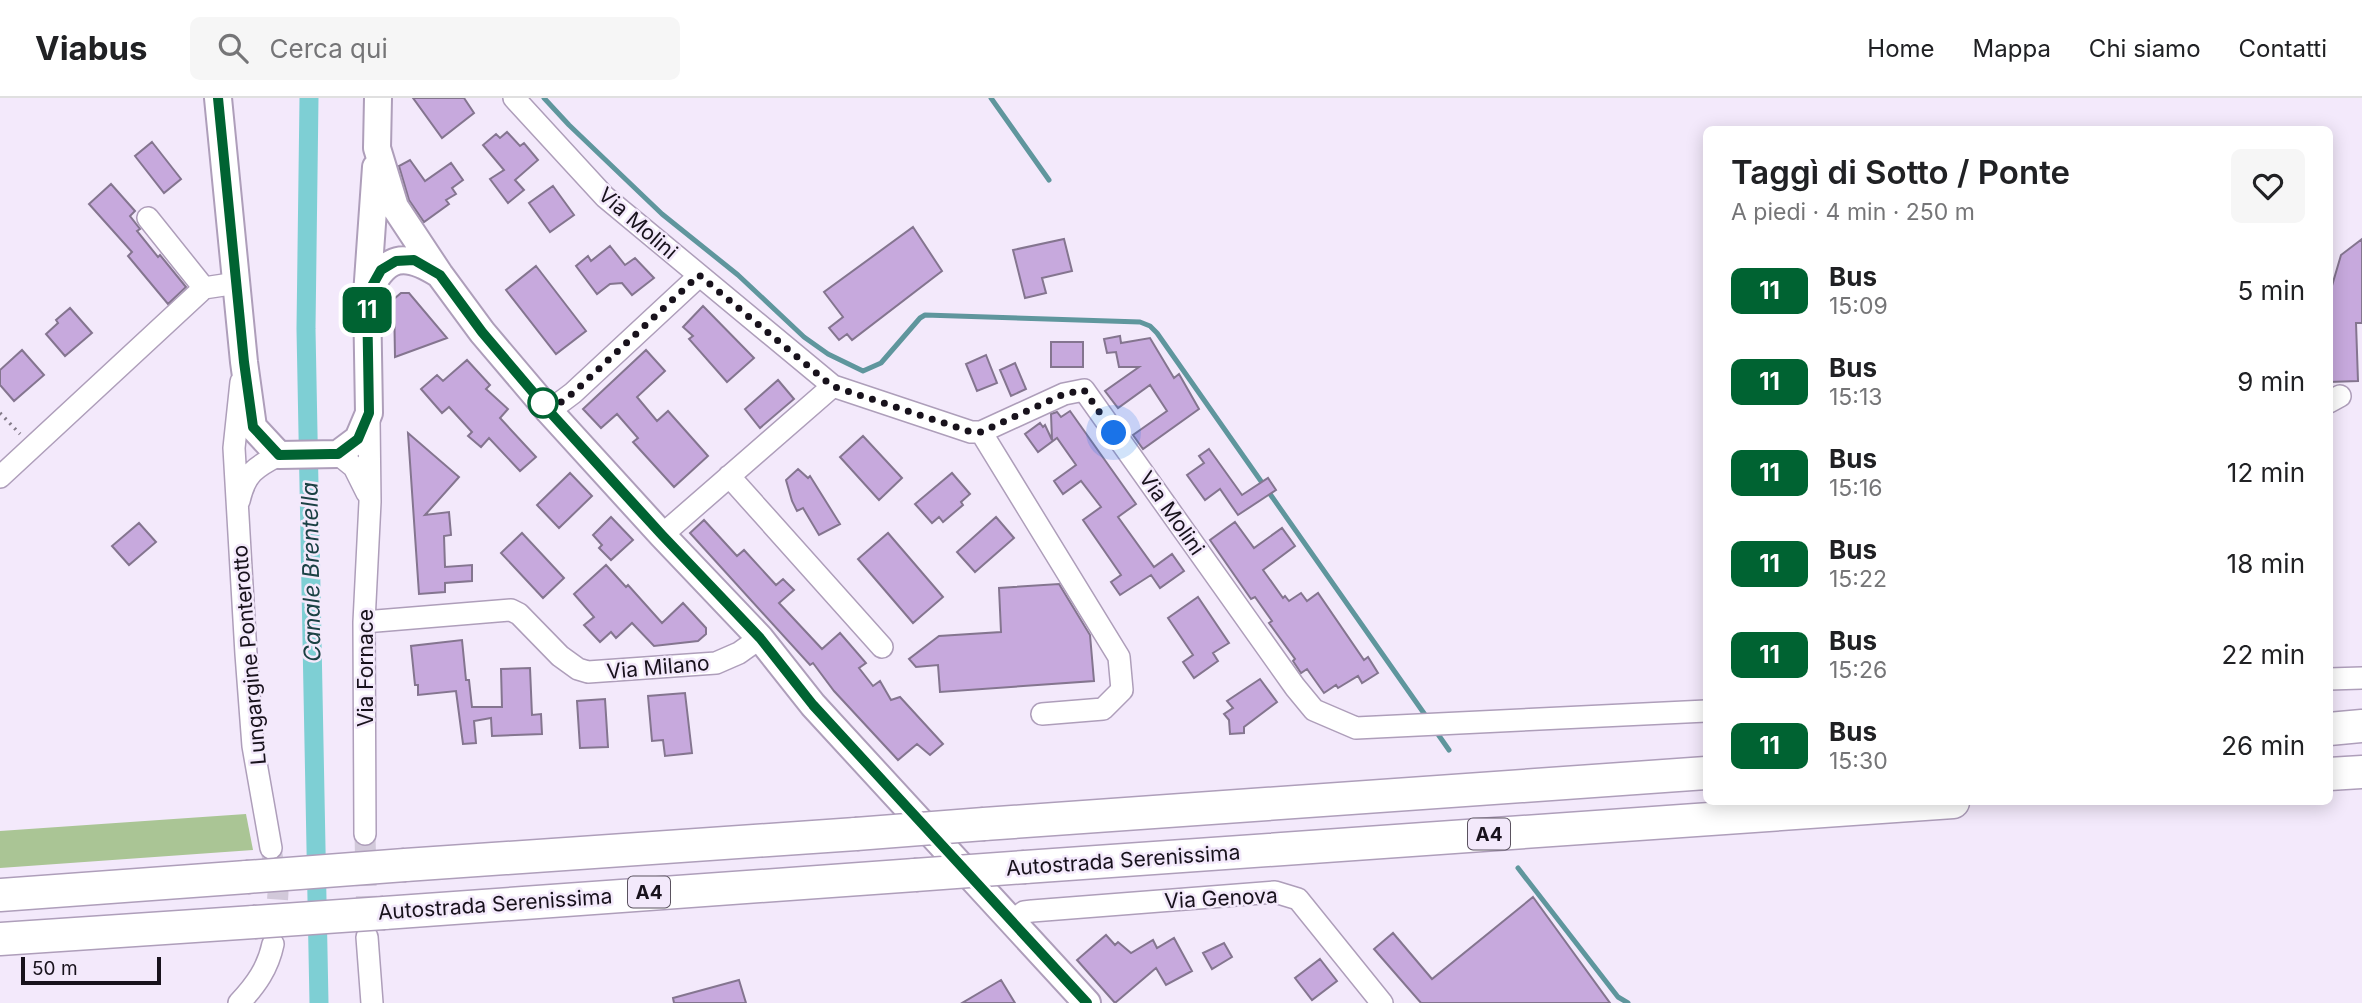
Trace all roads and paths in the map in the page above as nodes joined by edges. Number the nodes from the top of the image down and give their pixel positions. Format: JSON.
{"nodes":[{"id":1,"x":218,"y":98,"type":"edge"},
{"id":2,"x":379,"y":98,"type":"edge"},
{"id":3,"x":514,"y":98,"type":"edge"},
{"id":4,"x":377,"y":148,"type":"junction"},
{"id":5,"x":148,"y":218,"type":"dead end"},
{"id":6,"x":440,"y":275,"type":"junction"},
{"id":7,"x":699,"y":275,"type":"junction"},
{"id":8,"x":237,"y":284,"type":"junction"},
{"id":9,"x":204,"y":288,"type":"junction"},
{"id":10,"x":367,"y":295,"type":"junction"},
{"id":11,"x":244,"y":362,"type":"junction"},
{"id":12,"x":832,"y":386,"type":"junction"},
{"id":13,"x":549,"y":411,"type":"junction"},
{"id":14,"x":0,"y":413,"type":"edge"},
{"id":15,"x":369,"y":413,"type":"junction"},
{"id":16,"x":981,"y":432,"type":"junction"},
{"id":17,"x":31,"y":446,"type":"junction"},
{"id":18,"x":334,"y":454,"type":"junction"},
{"id":19,"x":283,"y":455,"type":"junction"},
{"id":20,"x":729,"y":476,"type":"junction"},
{"id":21,"x":0,"y":477,"type":"edge"},
{"id":22,"x":370,"y":502,"type":"junction"},
{"id":23,"x":238,"y":503,"type":"junction"},
{"id":24,"x":662,"y":535,"type":"junction"},
{"id":25,"x":364,"y":622,"type":"junction"},
{"id":26,"x":760,"y":638,"type":"junction"},
{"id":27,"x":882,"y":647,"type":"dead end"},
{"id":28,"x":2362,"y":678,"type":"edge"},
{"id":29,"x":2333,"y":679,"type":"edge"},
{"id":30,"x":1703,"y":711,"type":"edge"},
{"id":31,"x":1042,"y":714,"type":"dead end"},
{"id":32,"x":2362,"y":726,"type":"edge"},
{"id":33,"x":2333,"y":729,"type":"edge"},
{"id":34,"x":2362,"y":772,"type":"edge"},
{"id":35,"x":1703,"y":773,"type":"edge"},
{"id":36,"x":2333,"y":774,"type":"edge"},
{"id":37,"x":1910,"y":805,"type":"edge"},
{"id":38,"x":366,"y":834,"type":"tunnel mouth"},
{"id":39,"x":271,"y":848,"type":"tunnel mouth"},
{"id":40,"x":0,"y":895,"type":"edge"},
{"id":41,"x":1013,"y":921,"type":"junction"},
{"id":42,"x":375,"y":925,"type":"junction"},
{"id":43,"x":264,"y":933,"type":"junction"},
{"id":44,"x":0,"y":939,"type":"edge"},
{"id":45,"x":1082,"y":1001,"type":"edge"},
{"id":46,"x":239,"y":1003,"type":"edge"},
{"id":47,"x":372,"y":1003,"type":"edge"},
{"id":48,"x":1382,"y":1003,"type":"edge"}],
"edges":[{"from":1,"to":8,"type":"main road","name":"Lungargine Ponterotto"},
{"from":2,"to":4,"type":"main road","name":"Via Fornace"},
{"from":3,"to":7,"type":"street","name":"Via Molini"},
{"from":4,"to":6,"type":"main road"},
{"from":4,"to":10,"type":"main road","name":"Via Fornace"},
{"from":5,"to":9,"type":"street"},
{"from":6,"to":10,"type":"main road"},
{"from":6,"to":13,"type":"main road"},
{"from":7,"to":12,"type":"street","name":"Via Molini"},
{"from":7,"to":13,"type":"street"},
{"from":8,"to":9,"type":"street"},
{"from":8,"to":11,"type":"main road","name":"Lungargine Ponterotto"},
{"from":9,"to":17,"type":"street"},
{"from":10,"to":15,"type":"main road","name":"Via Fornace"},
{"from":11,"to":19,"type":"main road","name":"Lungargine Ponterotto"},
{"from":11,"to":23,"type":"street","name":"Lungargine Ponterotto"},
{"from":12,"to":16,"type":"street","name":"Via Molini"},
{"from":12,"to":20,"type":"street"},
{"from":13,"to":24,"type":"main road"},
{"from":14,"to":17,"type":"path"},
{"from":15,"to":18,"type":"main road","name":"Via Fornace"},
{"from":15,"to":22,"type":"street","name":"Via Fornace"},
{"from":16,"to":30,"type":"street","name":"Via Molini"},
{"from":16,"to":31,"type":"street"},
{"from":17,"to":21,"type":"street"},
{"from":18,"to":19,"type":"main road"},
{"from":18,"to":22,"type":"street","name":"Via Fornace"},
{"from":19,"to":23,"type":"street"},
{"from":20,"to":24,"type":"street"},
{"from":20,"to":27,"type":"street"},
{"from":22,"to":25,"type":"street","name":"Via Fornace"},
{"from":23,"to":39,"type":"street","name":"Lungargine Ponterotto"},
{"from":24,"to":26,"type":"main road"},
{"from":25,"to":26,"type":"street","name":"Via Milano"},
{"from":25,"to":38,"type":"street","name":"Via Fornace"},
{"from":26,"to":41,"type":"main road"},
{"from":28,"to":29,"type":"street"},
{"from":32,"to":33,"type":"highway"},
{"from":34,"to":36,"type":"highway"},
{"from":35,"to":40,"type":"highway","number":"A4","bridge":true},
{"from":37,"to":42,"type":"highway","name":"Autostrada Serenissima","number":"A4","bridge":true},
{"from":41,"to":45,"type":"main road"},
{"from":41,"to":48,"type":"street","name":"Via Genova"},
{"from":42,"to":43,"type":"highway","name":"Autostrada Serenissima","number":"A4","bridge":true},
{"from":42,"to":47,"type":"street"},
{"from":43,"to":44,"type":"highway","name":"Autostrada Serenissima","number":"A4"},
{"from":43,"to":46,"type":"street"}]}
